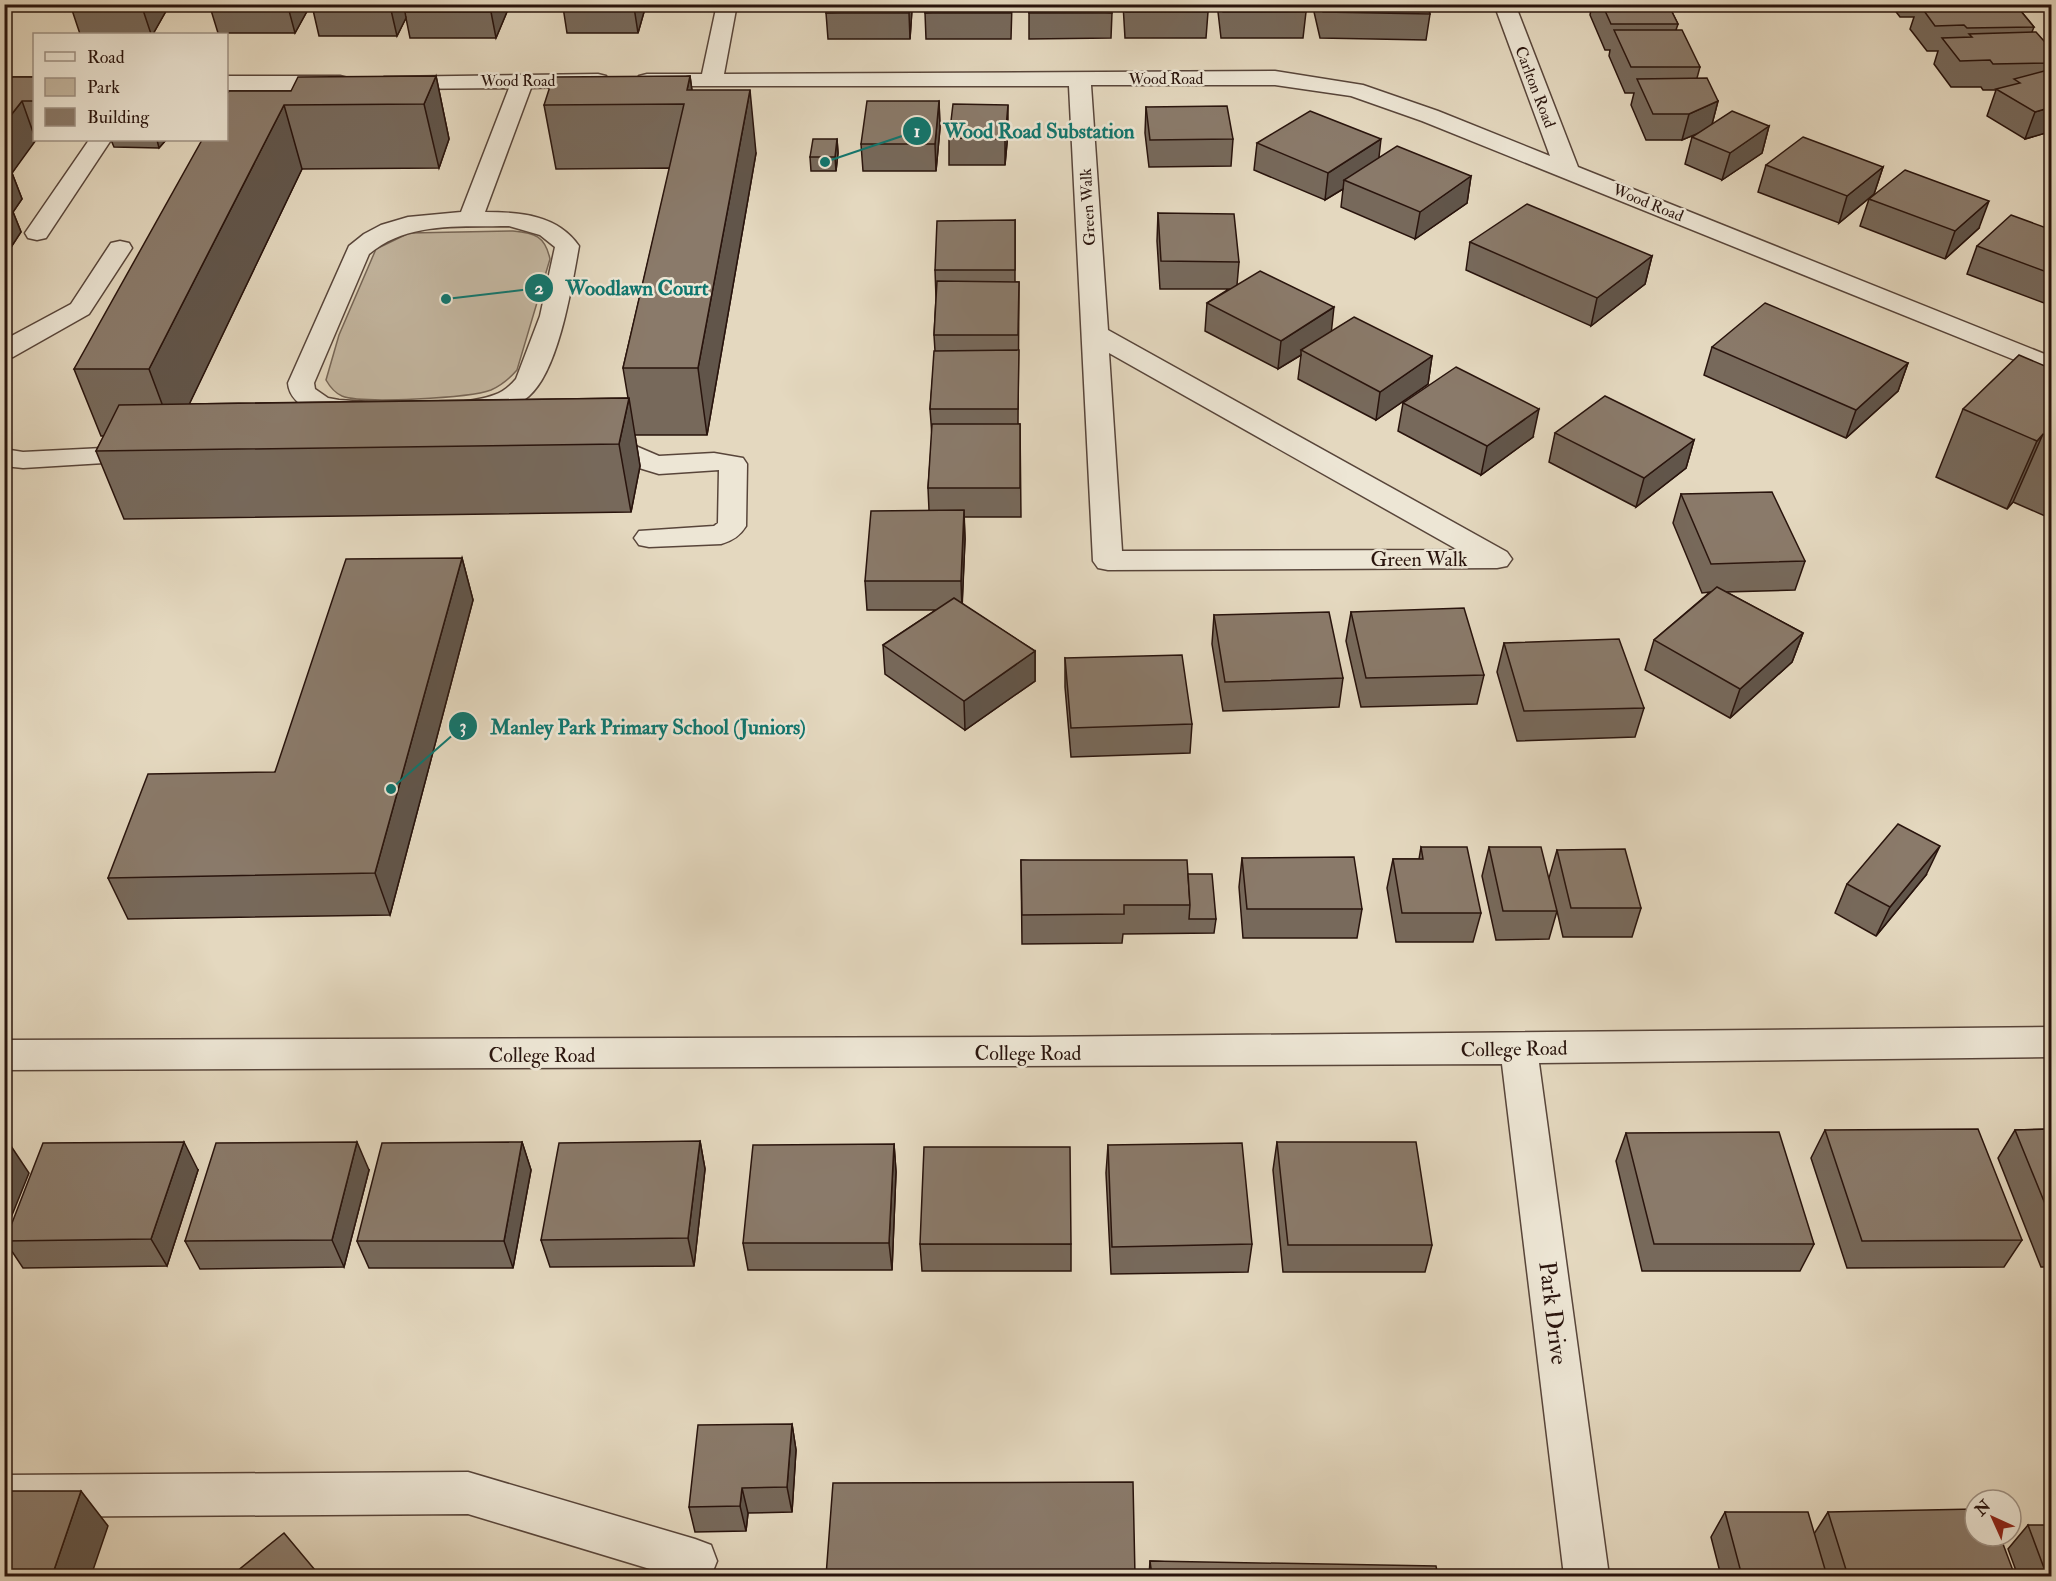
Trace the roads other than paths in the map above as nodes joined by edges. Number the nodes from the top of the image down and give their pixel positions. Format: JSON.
{"nodes":[{"id":1,"x":727,"y":4,"type":"edge"},
{"id":2,"x":1504,"y":4,"type":"edge"},
{"id":3,"x":1080,"y":79,"type":"junction"},
{"id":4,"x":523,"y":81,"type":"junction"},
{"id":5,"x":712,"y":81,"type":"junction"},
{"id":6,"x":228,"y":83,"type":"edge"},
{"id":7,"x":99,"y":141,"type":"edge"},
{"id":8,"x":1567,"y":170,"type":"junction"},
{"id":9,"x":470,"y":220,"type":"junction"},
{"id":10,"x":37,"y":233,"type":"dead end"},
{"id":11,"x":120,"y":248,"type":"dead end"},
{"id":12,"x":1095,"y":334,"type":"junction"},
{"id":13,"x":4,"y":351,"type":"edge"},
{"id":14,"x":2052,"y":367,"type":"edge"},
{"id":15,"x":576,"y":427,"type":"edge"},
{"id":16,"x":164,"y":451,"type":"edge"},
{"id":17,"x":4,"y":457,"type":"edge"},
{"id":18,"x":649,"y":538,"type":"dead end"},
{"id":19,"x":2052,"y":1042,"type":"edge"},
{"id":20,"x":1519,"y":1050,"type":"junction"},
{"id":21,"x":4,"y":1054,"type":"edge"},
{"id":22,"x":4,"y":1496,"type":"edge"},
{"id":23,"x":686,"y":1569,"type":"edge"},
{"id":24,"x":1587,"y":1576,"type":"edge"}],
"edges":[{"from":1,"to":5,"type":"street"},
{"from":2,"to":8,"type":"street","name":"Carlton Road"},
{"from":3,"to":5,"type":"street","name":"Wood Road"},
{"from":3,"to":8,"type":"street","name":"Wood Road"},
{"from":3,"to":12,"type":"street","name":"Green Walk"},
{"from":4,"to":5,"type":"street","name":"Wood Road"},
{"from":4,"to":6,"type":"street","name":"Wood Road"},
{"from":4,"to":9,"type":"street"},
{"from":7,"to":10,"type":"street"},
{"from":8,"to":14,"type":"street","name":"Wood Road"},
{"from":9,"to":9,"type":"street"},
{"from":11,"to":13,"type":"street"},
{"from":12,"to":12,"type":"street","name":"Green Walk"},
{"from":15,"to":18,"type":"street"},
{"from":16,"to":17,"type":"street"},
{"from":19,"to":20,"type":"street","name":"College Road"},
{"from":20,"to":21,"type":"street","name":"College Road"},
{"from":20,"to":24,"type":"street","name":"Park Drive"},
{"from":22,"to":23,"type":"street"}]}
